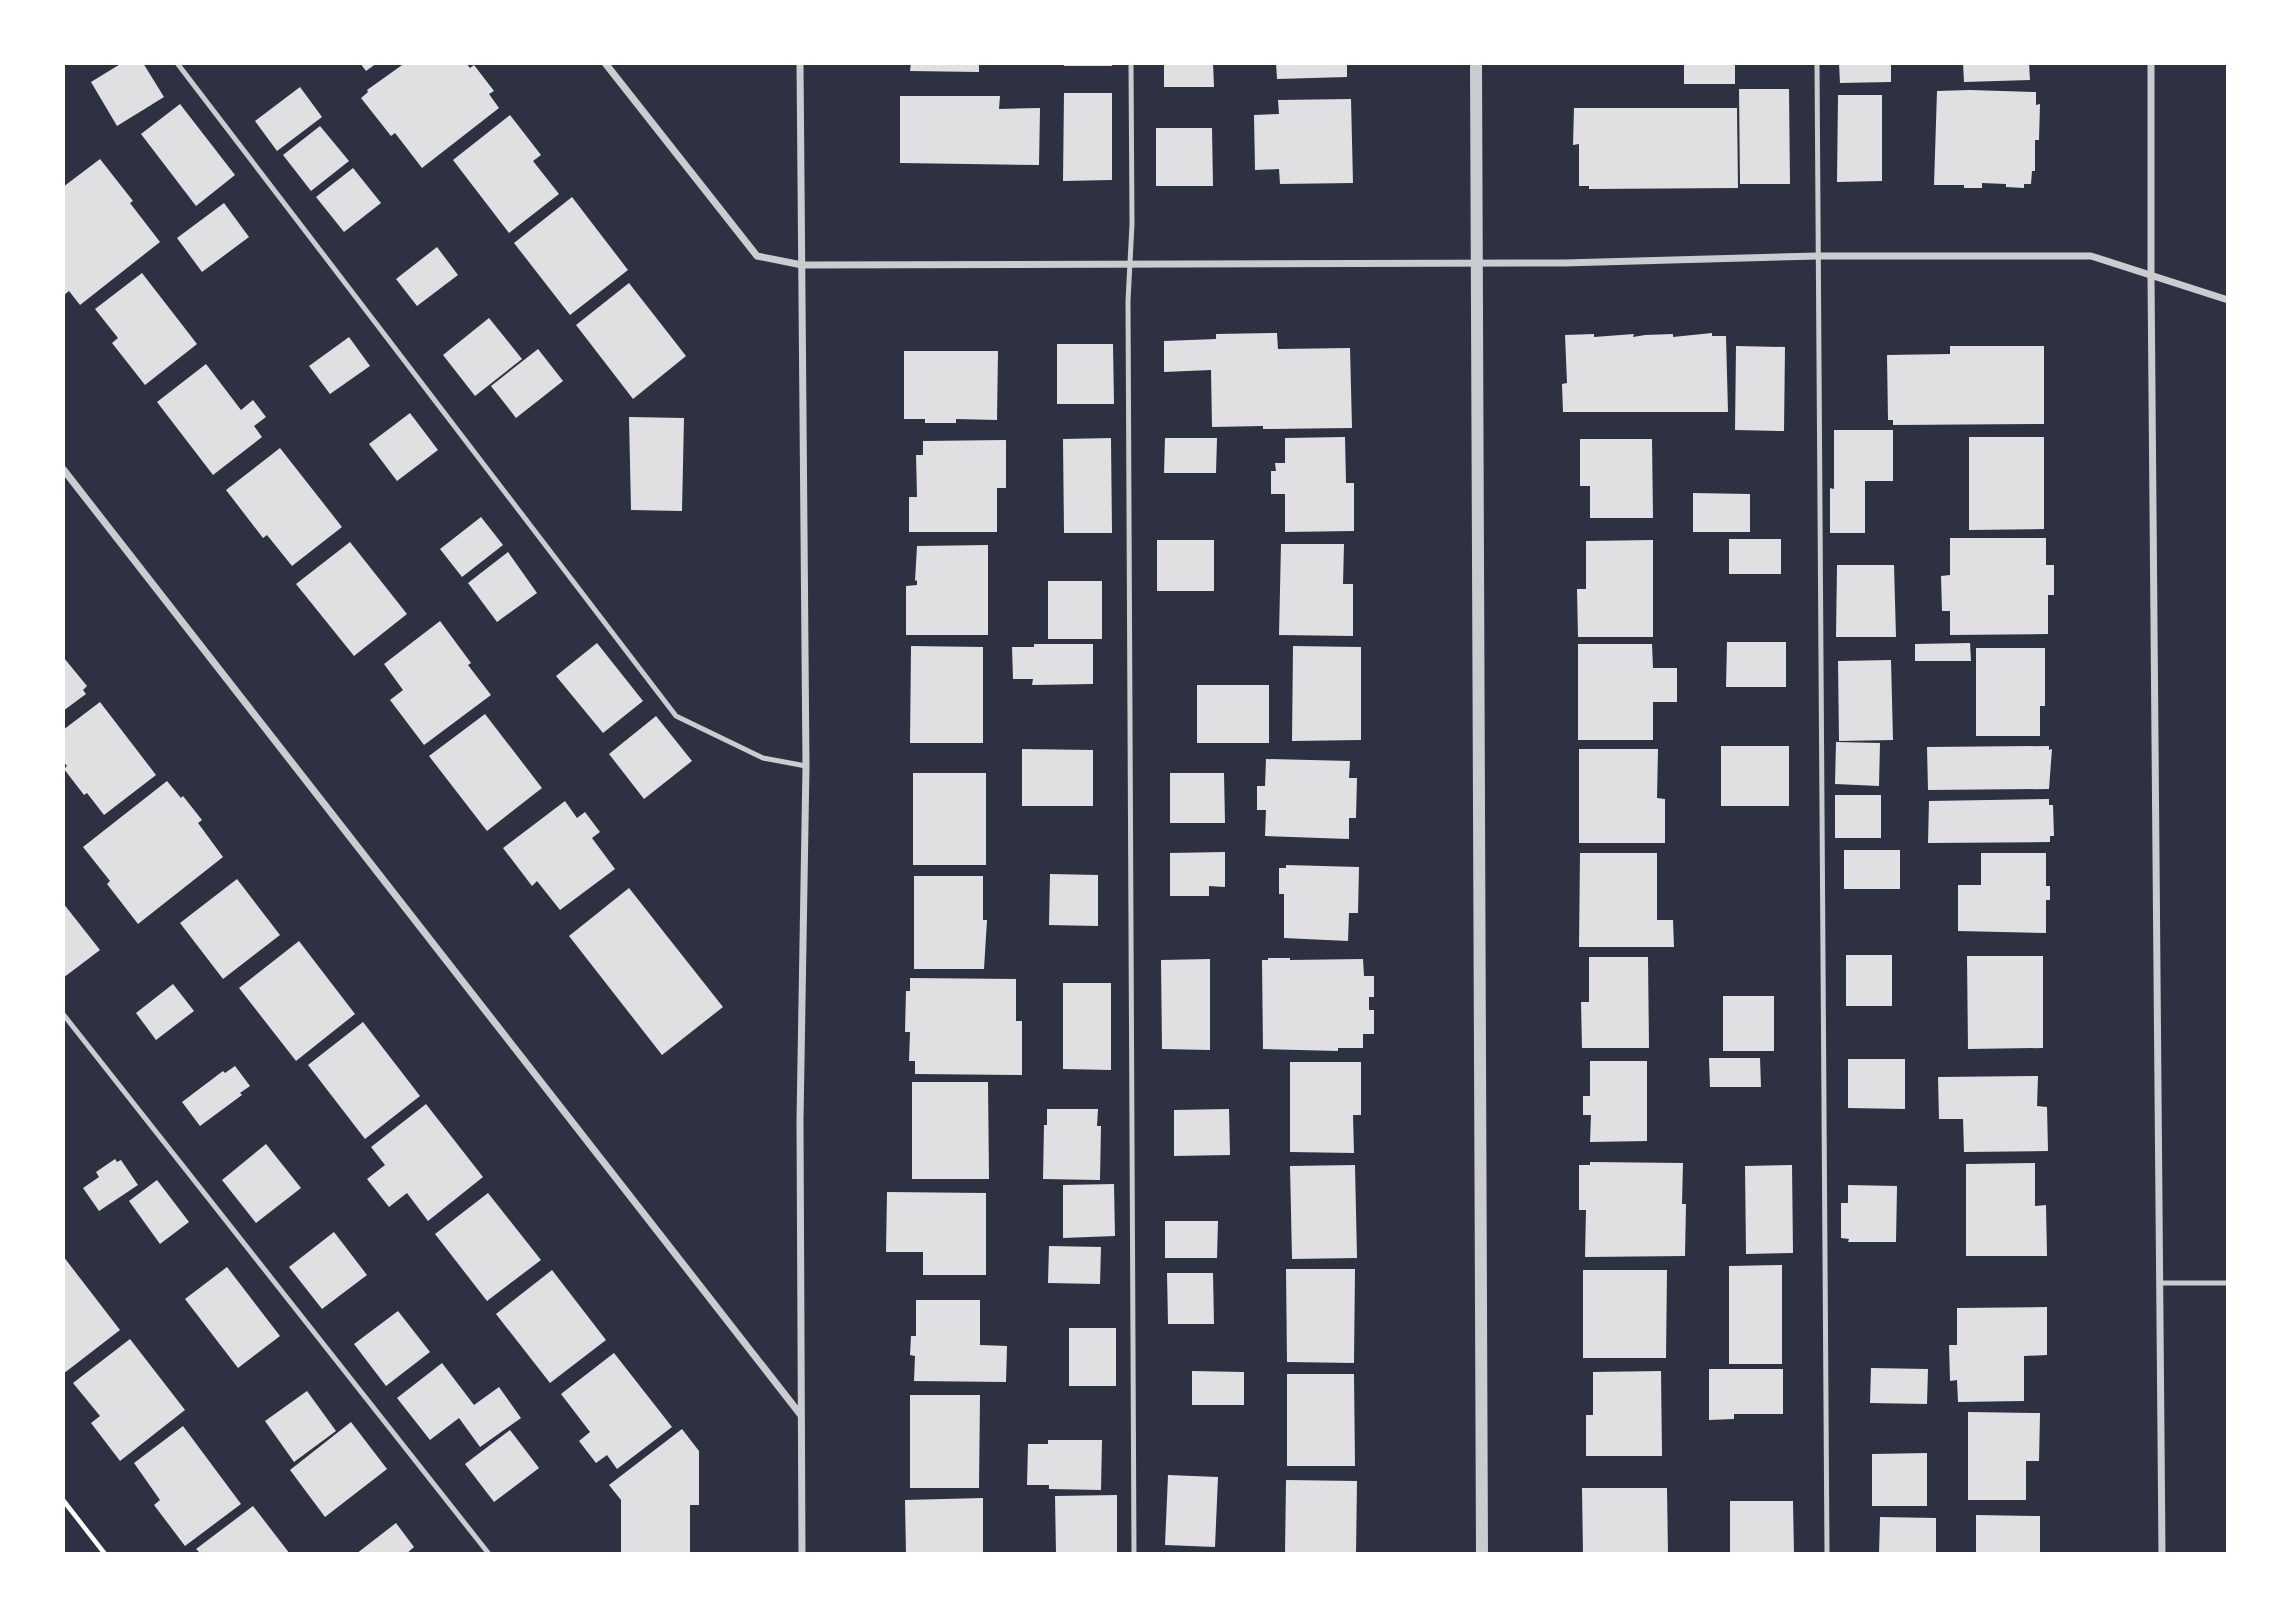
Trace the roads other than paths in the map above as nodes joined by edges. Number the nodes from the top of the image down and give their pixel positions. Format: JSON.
{"nodes":[{"id":1,"x":177,"y":63,"type":"edge"},
{"id":2,"x":605,"y":63,"type":"edge"},
{"id":3,"x":800,"y":63,"type":"edge"},
{"id":4,"x":1131,"y":63,"type":"edge"},
{"id":5,"x":1476,"y":63,"type":"edge"},
{"id":6,"x":1817,"y":63,"type":"edge"},
{"id":7,"x":2151,"y":63,"type":"edge"},
{"id":8,"x":1817,"y":256,"type":"junction"},
{"id":9,"x":1478,"y":262,"type":"junction"},
{"id":10,"x":1130,"y":264,"type":"junction"},
{"id":11,"x":802,"y":265,"type":"junction"},
{"id":12,"x":2151,"y":276,"type":"junction"},
{"id":13,"x":2228,"y":300,"type":"edge"},
{"id":14,"x":63,"y":469,"type":"edge"},
{"id":15,"x":806,"y":766,"type":"junction"},
{"id":16,"x":63,"y":1014,"type":"edge"},
{"id":17,"x":2160,"y":1283,"type":"junction"},
{"id":18,"x":2228,"y":1283,"type":"edge"},
{"id":19,"x":800,"y":1414,"type":"junction"},
{"id":20,"x":489,"y":1554,"type":"edge"},
{"id":21,"x":802,"y":1554,"type":"edge"},
{"id":22,"x":1134,"y":1554,"type":"edge"},
{"id":23,"x":1482,"y":1554,"type":"edge"},
{"id":24,"x":1827,"y":1554,"type":"edge"},
{"id":25,"x":2162,"y":1554,"type":"edge"}],
"edges":[{"from":1,"to":15,"type":"lane"},
{"from":2,"to":11,"type":"street"},
{"from":3,"to":11,"type":"street"},
{"from":4,"to":10,"type":"lane"},
{"from":5,"to":9,"type":"street"},
{"from":6,"to":8,"type":"lane"},
{"from":7,"to":12,"type":"street"},
{"from":8,"to":9,"type":"street"},
{"from":8,"to":12,"type":"street"},
{"from":8,"to":24,"type":"lane"},
{"from":9,"to":10,"type":"street"},
{"from":9,"to":23,"type":"street"},
{"from":10,"to":11,"type":"street"},
{"from":10,"to":22,"type":"lane"},
{"from":11,"to":15,"type":"street"},
{"from":12,"to":13,"type":"street"},
{"from":12,"to":17,"type":"street"},
{"from":14,"to":19,"type":"street"},
{"from":15,"to":19,"type":"street"},
{"from":16,"to":20,"type":"lane"},
{"from":17,"to":18,"type":"lane"},
{"from":17,"to":25,"type":"street"},
{"from":19,"to":21,"type":"street"}]}
